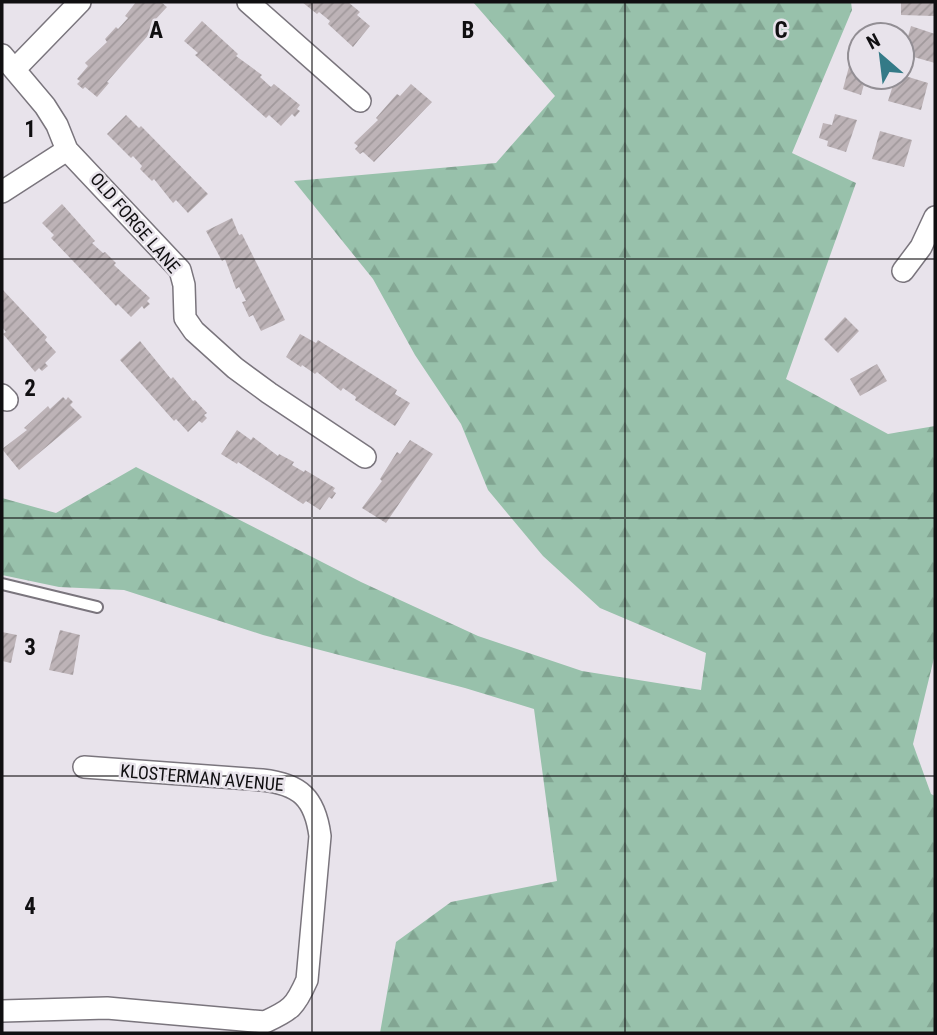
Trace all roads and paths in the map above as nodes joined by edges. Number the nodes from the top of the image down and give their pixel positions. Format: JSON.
{"nodes":[{"id":1,"x":80,"y":2,"type":"edge"},
{"id":2,"x":248,"y":2,"type":"edge"},
{"id":3,"x":9,"y":62,"type":"edge"},
{"id":4,"x":360,"y":101,"type":"dead end"},
{"id":5,"x":68,"y":150,"type":"junction"},
{"id":6,"x":2,"y":192,"type":"edge"},
{"id":7,"x":935,"y":217,"type":"edge"},
{"id":8,"x":904,"y":271,"type":"dead end"},
{"id":9,"x":365,"y":457,"type":"dead end"},
{"id":10,"x":2,"y":584,"type":"edge"},
{"id":11,"x":97,"y":607,"type":"dead end"},
{"id":12,"x":84,"y":767,"type":"dead end"},
{"id":13,"x":2,"y":1011,"type":"edge"}],
"edges":[{"from":1,"to":3,"type":"street"},
{"from":2,"to":4,"type":"street"},
{"from":3,"to":5,"type":"street","name":"OLD FORGE LANE"},
{"from":5,"to":6,"type":"street"},
{"from":5,"to":9,"type":"street","name":"OLD FORGE LANE"},
{"from":7,"to":8,"type":"street"},
{"from":10,"to":11,"type":"lane"},
{"from":12,"to":13,"type":"street","name":"KLOSTERMAN AVENUE"}]}
